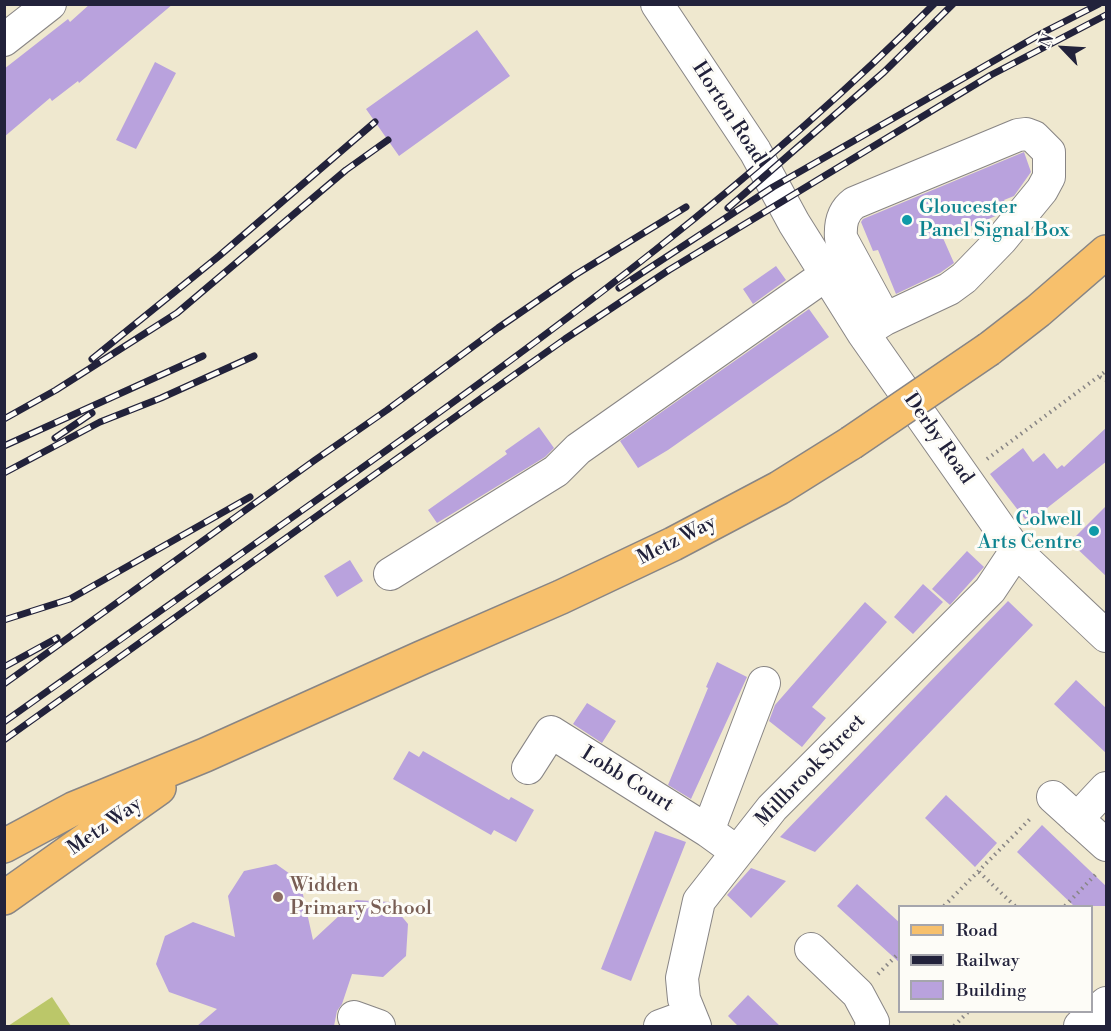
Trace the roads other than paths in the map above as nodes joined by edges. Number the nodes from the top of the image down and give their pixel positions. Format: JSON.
{"nodes":[{"id":1,"x":657,"y":4,"type":"edge"},
{"id":2,"x":794,"y":223,"type":"joint"},
{"id":3,"x":1107,"y":252,"type":"edge"},
{"id":4,"x":827,"y":274,"type":"junction"},
{"id":5,"x":874,"y":326,"type":"junction"},
{"id":6,"x":1016,"y":550,"type":"junction"},
{"id":7,"x":390,"y":574,"type":"dead end"},
{"id":8,"x":1107,"y":636,"type":"edge"},
{"id":9,"x":764,"y":683,"type":"dead end"},
{"id":10,"x":205,"y":756,"type":"junction"},
{"id":11,"x":528,"y":768,"type":"dead end"},
{"id":12,"x":1107,"y":788,"type":"edge"},
{"id":13,"x":1053,"y":797,"type":"road end"},
{"id":14,"x":1077,"y":819,"type":"junction"},
{"id":15,"x":708,"y":831,"type":"junction"},
{"id":16,"x":4,"y":846,"type":"edge"},
{"id":17,"x":737,"y":852,"type":"junction"},
{"id":18,"x":1103,"y":857,"type":"edge"},
{"id":19,"x":4,"y":898,"type":"edge"},
{"id":20,"x":811,"y":949,"type":"dead end"},
{"id":21,"x":1107,"y":1003,"type":"edge"},
{"id":22,"x":692,"y":1021,"type":"edge"},
{"id":23,"x":660,"y":1026,"type":"edge"},
{"id":24,"x":871,"y":1026,"type":"edge"},
{"id":25,"x":1080,"y":1026,"type":"edge"}],
"edges":[{"from":1,"to":2,"type":"street","name":"Horton Road"},
{"from":2,"to":4,"type":"street","name":"Derby Road"},
{"from":3,"to":10,"type":"main road","name":"Metz Way","bridge":true},
{"from":4,"to":5,"type":"street","name":"Derby Road"},
{"from":4,"to":7,"type":"street"},
{"from":5,"to":5,"type":"street"},
{"from":5,"to":6,"type":"street","name":"Derby Road"},
{"from":6,"to":8,"type":"street","name":"Derby Road"},
{"from":6,"to":17,"type":"street","name":"Millbrook Street"},
{"from":9,"to":15,"type":"street"},
{"from":10,"to":16,"type":"main road","name":"Metz Way"},
{"from":10,"to":19,"type":"main road","name":"Metz Way"},
{"from":11,"to":15,"type":"street","name":"Lobb Court"},
{"from":12,"to":14,"type":"street"},
{"from":13,"to":14,"type":"street"},
{"from":14,"to":18,"type":"street"},
{"from":15,"to":17,"type":"street","name":"Lobb Court"},
{"from":17,"to":22,"type":"street","name":"Millbrook Street"},
{"from":20,"to":24,"type":"street"},
{"from":21,"to":25,"type":"street"},
{"from":22,"to":23,"type":"street"}]}
